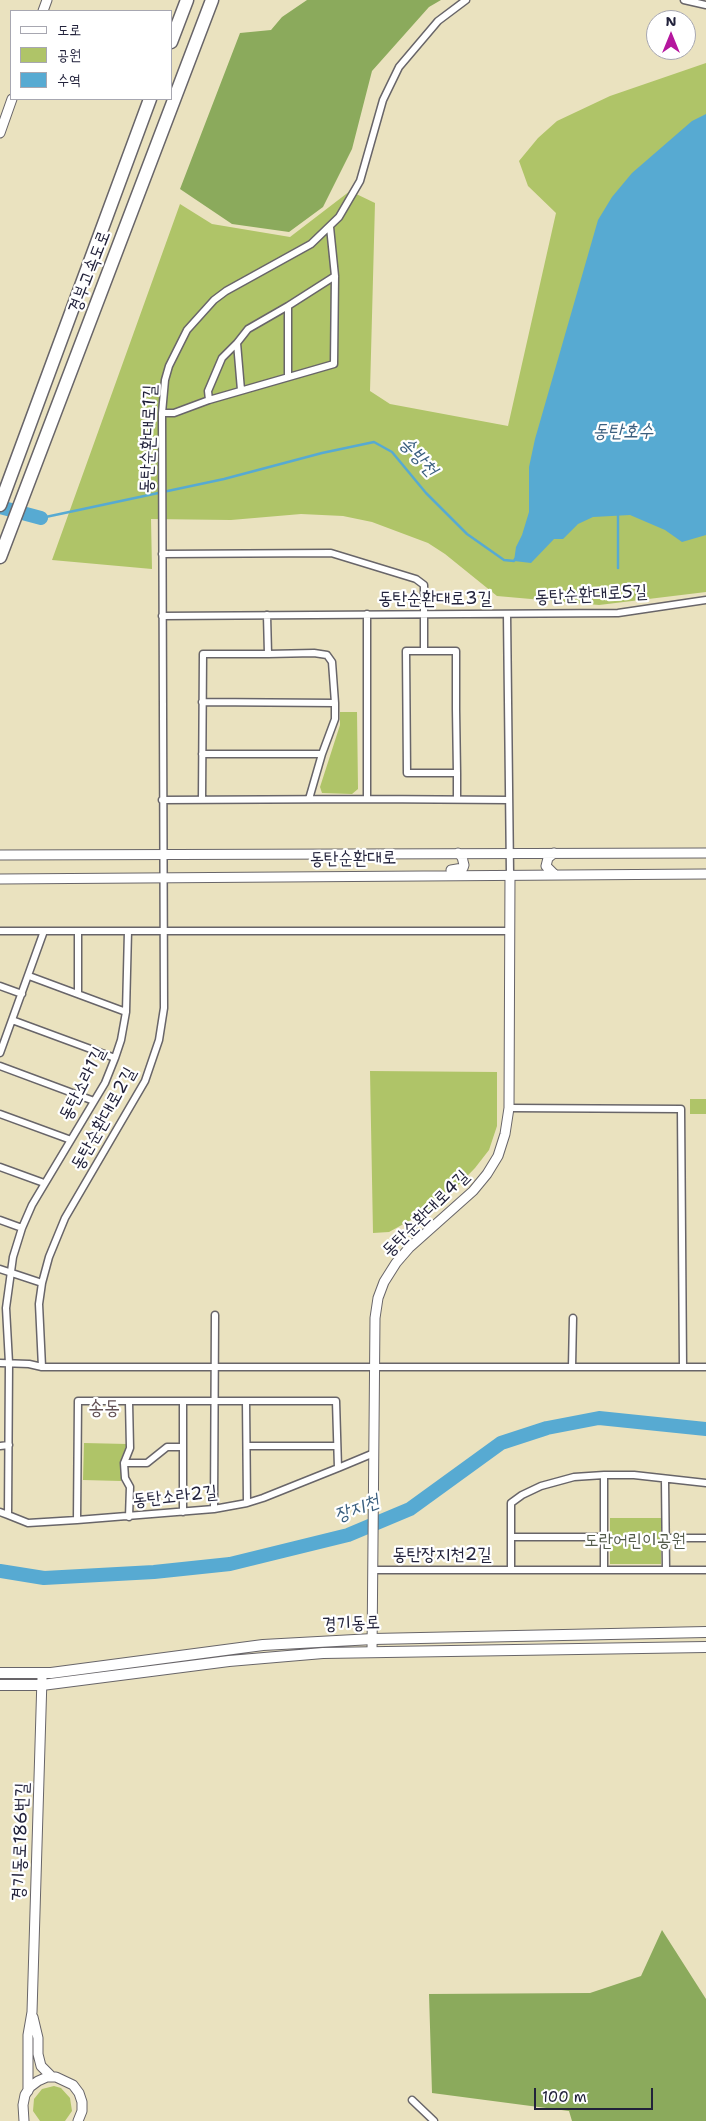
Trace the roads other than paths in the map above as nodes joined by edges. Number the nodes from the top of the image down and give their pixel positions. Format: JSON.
{"nodes":[{"id":1,"x":187,"y":0,"type":"edge"},
{"id":2,"x":212,"y":0,"type":"edge"},
{"id":3,"x":466,"y":0,"type":"edge"},
{"id":4,"x":684,"y":0,"type":"edge"},
{"id":5,"x":706,"y":5,"type":"edge"},
{"id":6,"x":172,"y":39,"type":"edge"},
{"id":7,"x":12,"y":100,"type":"edge"},
{"id":8,"x":150,"y":100,"type":"edge"},
{"id":9,"x":0,"y":133,"type":"edge"},
{"id":10,"x":330,"y":227,"type":"junction"},
{"id":11,"x":335,"y":276,"type":"junction"},
{"id":12,"x":288,"y":306,"type":"junction"},
{"id":13,"x":237,"y":343,"type":"junction"},
{"id":14,"x":288,"y":377,"type":"junction"},
{"id":15,"x":242,"y":390,"type":"junction"},
{"id":16,"x":208,"y":400,"type":"junction"},
{"id":17,"x":162,"y":413,"type":"junction"},
{"id":18,"x":0,"y":505,"type":"edge"},
{"id":19,"x":162,"y":554,"type":"junction"},
{"id":20,"x":0,"y":557,"type":"edge"},
{"id":21,"x":706,"y":600,"type":"edge"},
{"id":22,"x":367,"y":614,"type":"junction"},
{"id":23,"x":424,"y":614,"type":"junction"},
{"id":24,"x":507,"y":614,"type":"junction"},
{"id":25,"x":267,"y":615,"type":"junction"},
{"id":26,"x":162,"y":616,"type":"junction"},
{"id":27,"x":424,"y":651,"type":"junction"},
{"id":28,"x":268,"y":654,"type":"junction"},
{"id":29,"x":202,"y":702,"type":"junction"},
{"id":30,"x":335,"y":703,"type":"junction"},
{"id":31,"x":202,"y":754,"type":"junction"},
{"id":32,"x":322,"y":754,"type":"junction"},
{"id":33,"x":457,"y":773,"type":"junction"},
{"id":34,"x":310,"y":799,"type":"junction"},
{"id":35,"x":368,"y":799,"type":"junction"},
{"id":36,"x":162,"y":800,"type":"junction"},
{"id":37,"x":202,"y":800,"type":"junction"},
{"id":38,"x":457,"y":800,"type":"junction"},
{"id":39,"x":509,"y":800,"type":"junction"},
{"id":40,"x":458,"y":852,"type":"junction"},
{"id":41,"x":510,"y":852,"type":"junction"},
{"id":42,"x":554,"y":852,"type":"junction"},
{"id":43,"x":706,"y":852,"type":"edge"},
{"id":44,"x":162,"y":854,"type":"junction"},
{"id":45,"x":0,"y":855,"type":"edge"},
{"id":46,"x":510,"y":874,"type":"junction"},
{"id":47,"x":554,"y":874,"type":"junction"},
{"id":48,"x":706,"y":874,"type":"edge"},
{"id":49,"x":389,"y":875,"type":"junction"},
{"id":50,"x":162,"y":877,"type":"junction"},
{"id":51,"x":0,"y":879,"type":"edge"},
{"id":52,"x":0,"y":931,"type":"edge"},
{"id":53,"x":44,"y":931,"type":"junction"},
{"id":54,"x":78,"y":931,"type":"junction"},
{"id":55,"x":128,"y":931,"type":"junction"},
{"id":56,"x":163,"y":931,"type":"junction"},
{"id":57,"x":510,"y":931,"type":"junction"},
{"id":58,"x":29,"y":976,"type":"junction"},
{"id":59,"x":0,"y":986,"type":"edge"},
{"id":60,"x":22,"y":994,"type":"junction"},
{"id":61,"x":78,"y":994,"type":"junction"},
{"id":62,"x":126,"y":1012,"type":"junction"},
{"id":63,"x":12,"y":1020,"type":"junction"},
{"id":64,"x":0,"y":1053,"type":"edge"},
{"id":65,"x":115,"y":1058,"type":"junction"},
{"id":66,"x":0,"y":1066,"type":"edge"},
{"id":67,"x":94,"y":1101,"type":"junction"},
{"id":68,"x":509,"y":1108,"type":"junction"},
{"id":69,"x":0,"y":1114,"type":"edge"},
{"id":70,"x":70,"y":1140,"type":"junction"},
{"id":71,"x":0,"y":1167,"type":"edge"},
{"id":72,"x":44,"y":1183,"type":"junction"},
{"id":73,"x":0,"y":1220,"type":"edge"},
{"id":74,"x":22,"y":1228,"type":"junction"},
{"id":75,"x":0,"y":1269,"type":"edge"},
{"id":76,"x":10,"y":1272,"type":"junction"},
{"id":77,"x":42,"y":1283,"type":"junction"},
{"id":78,"x":214,"y":1315,"type":"dead end"},
{"id":79,"x":573,"y":1318,"type":"dead end"},
{"id":80,"x":0,"y":1363,"type":"edge"},
{"id":81,"x":9,"y":1363,"type":"junction"},
{"id":82,"x":42,"y":1367,"type":"junction"},
{"id":83,"x":214,"y":1367,"type":"junction"},
{"id":84,"x":375,"y":1367,"type":"junction"},
{"id":85,"x":572,"y":1367,"type":"junction"},
{"id":86,"x":683,"y":1367,"type":"junction"},
{"id":87,"x":706,"y":1367,"type":"edge"},
{"id":88,"x":214,"y":1401,"type":"junction"},
{"id":89,"x":246,"y":1401,"type":"junction"},
{"id":90,"x":128,"y":1402,"type":"junction"},
{"id":91,"x":183,"y":1402,"type":"junction"},
{"id":92,"x":9,"y":1445,"type":"junction"},
{"id":93,"x":0,"y":1446,"type":"edge"},
{"id":94,"x":246,"y":1446,"type":"junction"},
{"id":95,"x":337,"y":1446,"type":"junction"},
{"id":96,"x":183,"y":1447,"type":"junction"},
{"id":97,"x":374,"y":1453,"type":"junction"},
{"id":98,"x":124,"y":1463,"type":"junction"},
{"id":99,"x":338,"y":1468,"type":"junction"},
{"id":100,"x":604,"y":1475,"type":"junction"},
{"id":101,"x":665,"y":1480,"type":"junction"},
{"id":102,"x":706,"y":1483,"type":"edge"},
{"id":103,"x":247,"y":1503,"type":"junction"},
{"id":104,"x":214,"y":1509,"type":"junction"},
{"id":105,"x":0,"y":1512,"type":"edge"},
{"id":106,"x":183,"y":1512,"type":"junction"},
{"id":107,"x":8,"y":1515,"type":"junction"},
{"id":108,"x":129,"y":1517,"type":"junction"},
{"id":109,"x":78,"y":1520,"type":"junction"},
{"id":110,"x":604,"y":1536,"type":"junction"},
{"id":111,"x":511,"y":1537,"type":"junction"},
{"id":112,"x":666,"y":1538,"type":"junction"},
{"id":113,"x":706,"y":1538,"type":"edge"},
{"id":114,"x":374,"y":1570,"type":"junction"},
{"id":115,"x":511,"y":1570,"type":"junction"},
{"id":116,"x":604,"y":1570,"type":"junction"},
{"id":117,"x":666,"y":1570,"type":"junction"},
{"id":118,"x":706,"y":1570,"type":"edge"},
{"id":119,"x":706,"y":1632,"type":"edge"},
{"id":120,"x":373,"y":1639,"type":"junction"},
{"id":121,"x":706,"y":1647,"type":"edge"},
{"id":122,"x":372,"y":1652,"type":"junction"},
{"id":123,"x":0,"y":1673,"type":"edge"},
{"id":124,"x":42,"y":1673,"type":"junction"},
{"id":125,"x":0,"y":1685,"type":"edge"},
{"id":126,"x":42,"y":1685,"type":"junction"},
{"id":127,"x":32,"y":2012,"type":"junction"},
{"id":128,"x":52,"y":2077,"type":"junction"},
{"id":129,"x":28,"y":2091,"type":"junction"},
{"id":130,"x":412,"y":2100,"type":"dead end"},
{"id":131,"x":26,"y":2119,"type":"edge"},
{"id":132,"x":78,"y":2121,"type":"edge"},
{"id":133,"x":434,"y":2121,"type":"edge"}],
"edges":[{"from":1,"to":6,"type":"highway"},
{"from":2,"to":20,"type":"highway","name":"경부고속도로"},
{"from":3,"to":10,"type":"street","name":"동탄순환대로1길"},
{"from":4,"to":5,"type":"street"},
{"from":7,"to":9,"type":"main road"},
{"from":8,"to":18,"type":"highway","name":"경부고속도로"},
{"from":10,"to":11,"type":"street"},
{"from":10,"to":17,"type":"street","name":"동탄순환대로1길"},
{"from":11,"to":12,"type":"street"},
{"from":11,"to":14,"type":"street"},
{"from":12,"to":13,"type":"street"},
{"from":12,"to":14,"type":"street"},
{"from":13,"to":15,"type":"street"},
{"from":13,"to":16,"type":"street"},
{"from":14,"to":15,"type":"street"},
{"from":15,"to":16,"type":"street"},
{"from":16,"to":17,"type":"street"},
{"from":17,"to":19,"type":"street","name":"동탄순환대로1길"},
{"from":19,"to":23,"type":"street"},
{"from":19,"to":26,"type":"street","name":"동탄순환대로1길"},
{"from":21,"to":24,"type":"street","name":"동탄순환대로5길"},
{"from":22,"to":23,"type":"street","name":"동탄순환대로3길"},
{"from":22,"to":25,"type":"street","name":"동탄순환대로3길"},
{"from":22,"to":35,"type":"street"},
{"from":23,"to":24,"type":"street","name":"동탄순환대로3길"},
{"from":23,"to":27,"type":"street"},
{"from":24,"to":39,"type":"street","name":"동탄순환대로3길"},
{"from":25,"to":26,"type":"street","name":"동탄순환대로3길"},
{"from":25,"to":28,"type":"street"},
{"from":26,"to":36,"type":"street","name":"동탄순환대로1길"},
{"from":27,"to":33,"type":"street"},
{"from":27,"to":33,"type":"street"},
{"from":28,"to":29,"type":"street"},
{"from":28,"to":30,"type":"street"},
{"from":29,"to":30,"type":"street"},
{"from":29,"to":31,"type":"street"},
{"from":30,"to":32,"type":"street"},
{"from":31,"to":32,"type":"street"},
{"from":31,"to":37,"type":"street"},
{"from":32,"to":34,"type":"street"},
{"from":33,"to":38,"type":"street"},
{"from":34,"to":35,"type":"street"},
{"from":34,"to":37,"type":"street"},
{"from":35,"to":38,"type":"street"},
{"from":36,"to":37,"type":"street"},
{"from":36,"to":44,"type":"street","name":"동탄순환대로1길"},
{"from":38,"to":39,"type":"street"},
{"from":39,"to":41,"type":"street","name":"동탄순환대로3길"},
{"from":40,"to":41,"type":"main road","name":"동탄순환대로"},
{"from":40,"to":44,"type":"main road","name":"동탄순환대로"},
{"from":40,"to":49,"type":"main road"},
{"from":41,"to":42,"type":"main road","name":"동탄순환대로"},
{"from":41,"to":46,"type":"street","name":"동탄순환대로3길"},
{"from":42,"to":43,"type":"main road","name":"동탄순환대로"},
{"from":42,"to":47,"type":"main road"},
{"from":44,"to":45,"type":"main road","name":"동탄순환대로"},
{"from":44,"to":50,"type":"street","name":"동탄순환대로1길"},
{"from":46,"to":47,"type":"main road","name":"동탄순환대로"},
{"from":46,"to":49,"type":"main road","name":"동탄순환대로"},
{"from":46,"to":57,"type":"main road","name":"동탄순환대로4길"},
{"from":47,"to":48,"type":"main road","name":"동탄순환대로"},
{"from":49,"to":50,"type":"main road","name":"동탄순환대로"},
{"from":50,"to":51,"type":"main road","name":"동탄순환대로"},
{"from":50,"to":56,"type":"street","name":"동탄순환대로2길"},
{"from":52,"to":53,"type":"street"},
{"from":53,"to":54,"type":"street"},
{"from":53,"to":58,"type":"street"},
{"from":54,"to":55,"type":"street"},
{"from":54,"to":61,"type":"street"},
{"from":55,"to":56,"type":"street"},
{"from":55,"to":62,"type":"street","name":"동탄소라1길"},
{"from":56,"to":57,"type":"street"},
{"from":56,"to":77,"type":"street","name":"동탄순환대로2길"},
{"from":57,"to":68,"type":"main road","name":"동탄순환대로4길"},
{"from":58,"to":60,"type":"street"},
{"from":58,"to":61,"type":"street"},
{"from":59,"to":60,"type":"street"},
{"from":60,"to":63,"type":"street"},
{"from":61,"to":62,"type":"street"},
{"from":62,"to":65,"type":"street","name":"동탄소라1길"},
{"from":63,"to":64,"type":"street"},
{"from":63,"to":65,"type":"street"},
{"from":65,"to":67,"type":"street","name":"동탄소라1길"},
{"from":66,"to":67,"type":"street"},
{"from":67,"to":70,"type":"street","name":"동탄소라1길"},
{"from":68,"to":84,"type":"main road","name":"동탄순환대로4길"},
{"from":68,"to":86,"type":"street"},
{"from":69,"to":70,"type":"street"},
{"from":70,"to":72,"type":"street","name":"동탄소라1길"},
{"from":71,"to":72,"type":"street"},
{"from":72,"to":74,"type":"street","name":"동탄소라1길"},
{"from":73,"to":74,"type":"street"},
{"from":74,"to":76,"type":"street","name":"동탄소라1길"},
{"from":75,"to":76,"type":"street"},
{"from":76,"to":77,"type":"street"},
{"from":76,"to":81,"type":"street","name":"동탄소라1길"},
{"from":77,"to":82,"type":"street","name":"동탄순환대로2길"},
{"from":78,"to":83,"type":"street"},
{"from":79,"to":85,"type":"street"},
{"from":80,"to":81,"type":"street"},
{"from":81,"to":82,"type":"street"},
{"from":81,"to":92,"type":"street","name":"동탄소라1길"},
{"from":82,"to":83,"type":"street"},
{"from":83,"to":84,"type":"street"},
{"from":83,"to":88,"type":"street"},
{"from":84,"to":85,"type":"street"},
{"from":84,"to":97,"type":"main road","name":"동탄순환대로4길"},
{"from":85,"to":86,"type":"street"},
{"from":86,"to":87,"type":"street"},
{"from":88,"to":89,"type":"street"},
{"from":88,"to":91,"type":"street"},
{"from":88,"to":104,"type":"street"},
{"from":89,"to":94,"type":"street"},
{"from":89,"to":95,"type":"street"},
{"from":90,"to":91,"type":"street"},
{"from":90,"to":98,"type":"street"},
{"from":90,"to":109,"type":"street"},
{"from":91,"to":96,"type":"street"},
{"from":92,"to":93,"type":"street"},
{"from":92,"to":107,"type":"street","name":"동탄소라1길"},
{"from":94,"to":95,"type":"street"},
{"from":94,"to":103,"type":"street"},
{"from":95,"to":99,"type":"street"},
{"from":96,"to":98,"type":"street"},
{"from":96,"to":106,"type":"street"},
{"from":97,"to":99,"type":"street","name":"동탄소라2길"},
{"from":97,"to":114,"type":"main road","name":"동탄순환대로4길"},
{"from":98,"to":108,"type":"street"},
{"from":99,"to":103,"type":"street","name":"동탄소라2길"},
{"from":100,"to":101,"type":"street","name":"동탄장지천2길"},
{"from":100,"to":110,"type":"street"},
{"from":100,"to":111,"type":"street","name":"동탄장지천2길"},
{"from":101,"to":102,"type":"street","name":"동탄장지천2길"},
{"from":101,"to":112,"type":"street"},
{"from":103,"to":104,"type":"street","name":"동탄소라2길"},
{"from":104,"to":106,"type":"street","name":"동탄소라2길"},
{"from":105,"to":107,"type":"street"},
{"from":106,"to":108,"type":"street","name":"동탄소라2길"},
{"from":107,"to":109,"type":"street","name":"동탄소라2길"},
{"from":108,"to":109,"type":"street","name":"동탄소라2길"},
{"from":110,"to":111,"type":"street","name":"동탄장지천2길"},
{"from":110,"to":116,"type":"street"},
{"from":111,"to":115,"type":"street","name":"동탄장지천2길"},
{"from":112,"to":113,"type":"street"},
{"from":112,"to":117,"type":"street"},
{"from":114,"to":115,"type":"street","name":"동탄장지천2길"},
{"from":114,"to":120,"type":"main road","name":"동탄순환대로4길"},
{"from":115,"to":116,"type":"street","name":"동탄장지천2길"},
{"from":116,"to":117,"type":"street","name":"동탄장지천2길"},
{"from":117,"to":118,"type":"street","name":"동탄장지천2길"},
{"from":119,"to":120,"type":"main road","name":"경기동로"},
{"from":120,"to":122,"type":"main road","name":"동탄순환대로4길"},
{"from":120,"to":124,"type":"main road","name":"경기동로"},
{"from":121,"to":122,"type":"main road","name":"경기동로"},
{"from":122,"to":126,"type":"main road","name":"경기동로"},
{"from":123,"to":124,"type":"main road","name":"경기동로"},
{"from":124,"to":126,"type":"main road","name":"경기동로186번길"},
{"from":125,"to":126,"type":"main road","name":"경기동로"},
{"from":126,"to":127,"type":"main road","name":"경기동로186번길"},
{"from":127,"to":128,"type":"main road"},
{"from":127,"to":129,"type":"main road"},
{"from":128,"to":129,"type":"main road"},
{"from":128,"to":132,"type":"main road"},
{"from":129,"to":131,"type":"main road"},
{"from":130,"to":133,"type":"street"}]}
